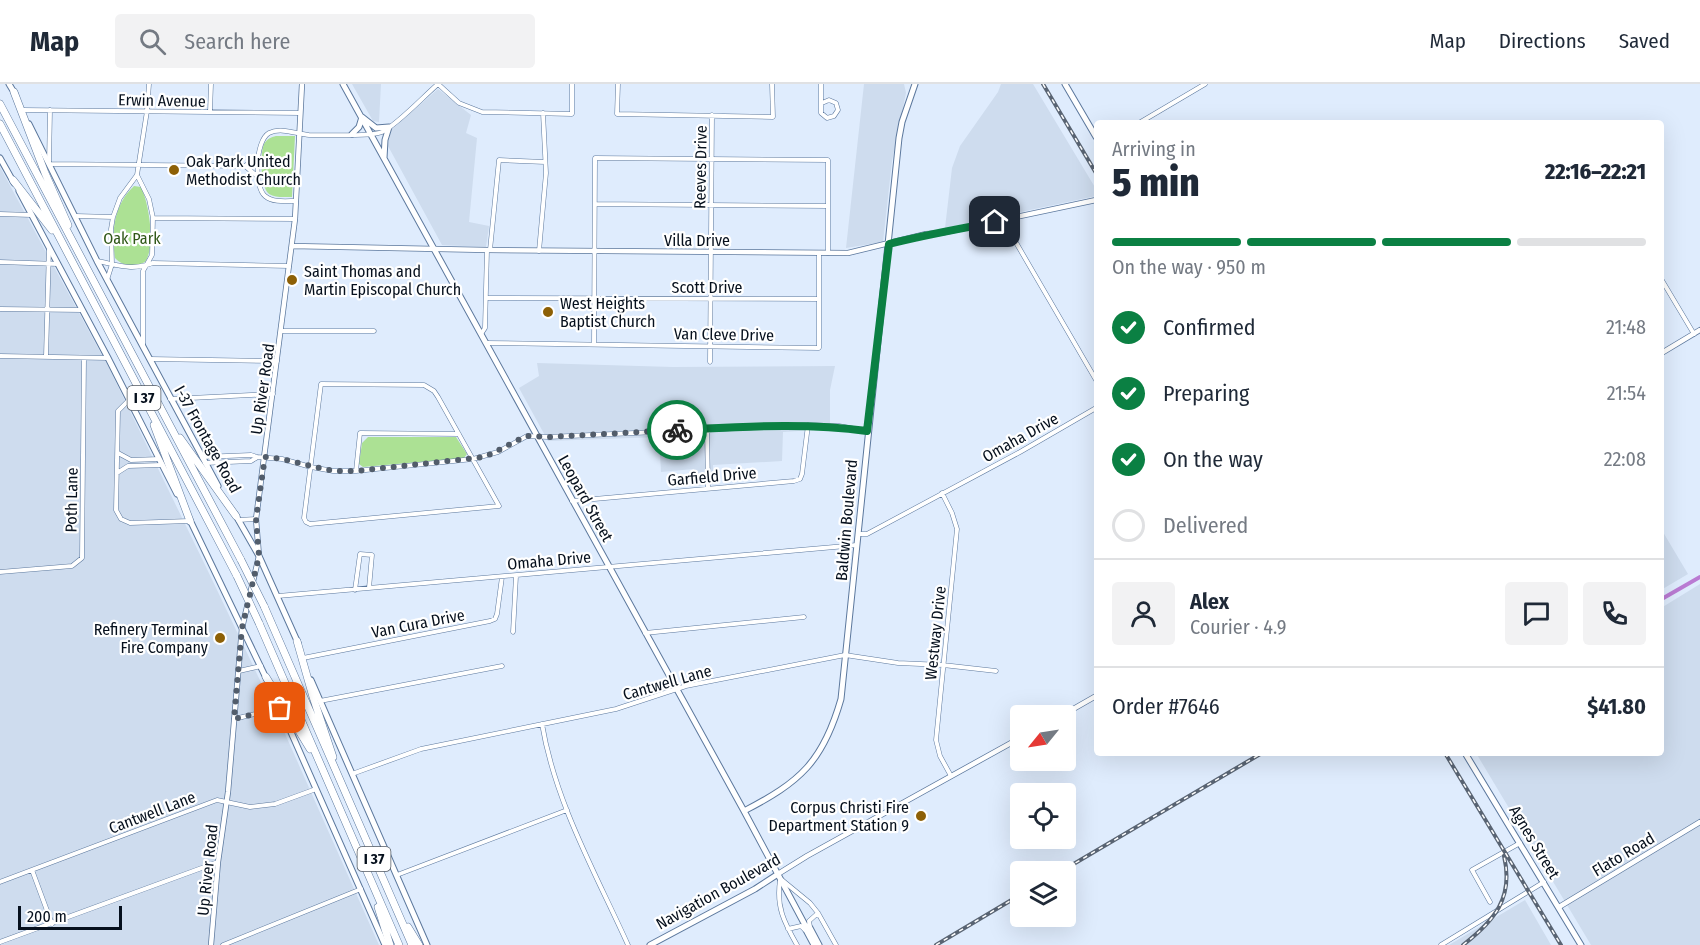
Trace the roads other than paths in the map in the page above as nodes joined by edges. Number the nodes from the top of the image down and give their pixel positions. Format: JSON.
{"nodes":[{"id":1,"x":9,"y":84,"type":"edge"},
{"id":2,"x":148,"y":84,"type":"edge"},
{"id":3,"x":211,"y":84,"type":"edge"},
{"id":4,"x":302,"y":84,"type":"edge"},
{"id":5,"x":343,"y":84,"type":"edge"},
{"id":6,"x":438,"y":84,"type":"edge"},
{"id":7,"x":572,"y":84,"type":"edge"},
{"id":8,"x":618,"y":84,"type":"edge"},
{"id":9,"x":772,"y":84,"type":"edge"},
{"id":10,"x":820,"y":84,"type":"edge"},
{"id":11,"x":1065,"y":84,"type":"edge"},
{"id":12,"x":1205,"y":84,"type":"edge"},
{"id":13,"x":913,"y":85,"type":"edge"},
{"id":14,"x":14,"y":92,"type":"junction"},
{"id":15,"x":822,"y":103,"type":"junction"},
{"id":16,"x":0,"y":104,"type":"edge"},
{"id":17,"x":23,"y":110,"type":"junction"},
{"id":18,"x":50,"y":110,"type":"junction"},
{"id":19,"x":147,"y":111,"type":"junction"},
{"id":20,"x":210,"y":112,"type":"junction"},
{"id":21,"x":300,"y":113,"type":"junction"},
{"id":22,"x":543,"y":113,"type":"junction"},
{"id":23,"x":712,"y":115,"type":"junction"},
{"id":24,"x":362,"y":117,"type":"junction"},
{"id":25,"x":1144,"y":120,"type":"edge"},
{"id":26,"x":0,"y":124,"type":"edge"},
{"id":27,"x":389,"y":128,"type":"junction"},
{"id":28,"x":300,"y":133,"type":"junction"},
{"id":29,"x":352,"y":134,"type":"junction"},
{"id":30,"x":371,"y":134,"type":"junction"},
{"id":31,"x":1094,"y":134,"type":"edge"},
{"id":32,"x":50,"y":150,"type":"junction"},
{"id":33,"x":43,"y":152,"type":"junction"},
{"id":34,"x":258,"y":156,"type":"junction"},
{"id":35,"x":0,"y":158,"type":"edge"},
{"id":36,"x":384,"y":158,"type":"junction"},
{"id":37,"x":712,"y":160,"type":"junction"},
{"id":38,"x":545,"y":162,"type":"junction"},
{"id":39,"x":2,"y":164,"type":"edge"},
{"id":40,"x":138,"y":164,"type":"junction"},
{"id":41,"x":49,"y":165,"type":"junction"},
{"id":42,"x":245,"y":166,"type":"junction"},
{"id":43,"x":137,"y":175,"type":"junction"},
{"id":44,"x":258,"y":177,"type":"junction"},
{"id":45,"x":13,"y":180,"type":"junction"},
{"id":46,"x":1094,"y":200,"type":"edge"},
{"id":47,"x":296,"y":201,"type":"junction"},
{"id":48,"x":595,"y":204,"type":"junction"},
{"id":49,"x":711,"y":204,"type":"junction"},
{"id":50,"x":828,"y":206,"type":"junction"},
{"id":51,"x":0,"y":214,"type":"edge"},
{"id":52,"x":31,"y":215,"type":"junction"},
{"id":53,"x":76,"y":216,"type":"junction"},
{"id":54,"x":112,"y":217,"type":"junction"},
{"id":55,"x":153,"y":218,"type":"junction"},
{"id":56,"x":295,"y":219,"type":"junction"},
{"id":57,"x":1011,"y":219,"type":"junction"},
{"id":58,"x":63,"y":244,"type":"junction"},
{"id":59,"x":889,"y":244,"type":"junction"},
{"id":60,"x":292,"y":246,"type":"junction"},
{"id":61,"x":49,"y":247,"type":"junction"},
{"id":62,"x":435,"y":249,"type":"junction"},
{"id":63,"x":489,"y":250,"type":"junction"},
{"id":64,"x":539,"y":251,"type":"junction"},
{"id":65,"x":595,"y":251,"type":"junction"},
{"id":66,"x":711,"y":252,"type":"junction"},
{"id":67,"x":819,"y":253,"type":"junction"},
{"id":68,"x":828,"y":253,"type":"junction"},
{"id":69,"x":97,"y":261,"type":"junction"},
{"id":70,"x":0,"y":262,"type":"edge"},
{"id":71,"x":48,"y":263,"type":"junction"},
{"id":72,"x":58,"y":264,"type":"junction"},
{"id":73,"x":112,"y":264,"type":"junction"},
{"id":74,"x":147,"y":265,"type":"junction"},
{"id":75,"x":290,"y":266,"type":"junction"},
{"id":76,"x":91,"y":279,"type":"junction"},
{"id":77,"x":107,"y":280,"type":"junction"},
{"id":78,"x":1664,"y":284,"type":"edge"},
{"id":79,"x":487,"y":298,"type":"junction"},
{"id":80,"x":594,"y":298,"type":"junction"},
{"id":81,"x":710,"y":298,"type":"junction"},
{"id":82,"x":819,"y":299,"type":"junction"},
{"id":83,"x":0,"y":309,"type":"edge"},
{"id":84,"x":47,"y":310,"type":"junction"},
{"id":85,"x":82,"y":310,"type":"junction"},
{"id":86,"x":143,"y":321,"type":"junction"},
{"id":87,"x":130,"y":324,"type":"junction"},
{"id":88,"x":1700,"y":330,"type":"edge"},
{"id":89,"x":282,"y":331,"type":"junction"},
{"id":90,"x":374,"y":331,"type":"dead end"},
{"id":91,"x":481,"y":334,"type":"junction"},
{"id":92,"x":1694,"y":334,"type":"junction"},
{"id":93,"x":486,"y":343,"type":"junction"},
{"id":94,"x":594,"y":345,"type":"junction"},
{"id":95,"x":710,"y":346,"type":"junction"},
{"id":96,"x":143,"y":348,"type":"junction"},
{"id":97,"x":1664,"y":352,"type":"edge"},
{"id":98,"x":0,"y":356,"type":"edge"},
{"id":99,"x":46,"y":357,"type":"junction"},
{"id":100,"x":84,"y":358,"type":"junction"},
{"id":101,"x":108,"y":358,"type":"junction"},
{"id":102,"x":149,"y":359,"type":"junction"},
{"id":103,"x":278,"y":361,"type":"junction"},
{"id":104,"x":710,"y":362,"type":"dead end"},
{"id":105,"x":1094,"y":377,"type":"edge"},
{"id":106,"x":274,"y":394,"type":"junction"},
{"id":107,"x":170,"y":399,"type":"junction"},
{"id":108,"x":129,"y":400,"type":"junction"},
{"id":109,"x":149,"y":408,"type":"junction"},
{"id":110,"x":1094,"y":409,"type":"edge"},
{"id":111,"x":163,"y":414,"type":"junction"},
{"id":112,"x":808,"y":425,"type":"junction"},
{"id":113,"x":707,"y":429,"type":"junction"},
{"id":114,"x":867,"y":431,"type":"junction"},
{"id":115,"x":459,"y":434,"type":"junction"},
{"id":116,"x":536,"y":436,"type":"junction"},
{"id":117,"x":117,"y":452,"type":"junction"},
{"id":118,"x":265,"y":457,"type":"junction"},
{"id":119,"x":473,"y":459,"type":"junction"},
{"id":120,"x":202,"y":460,"type":"junction"},
{"id":121,"x":161,"y":462,"type":"junction"},
{"id":122,"x":136,"y":463,"type":"junction"},
{"id":123,"x":311,"y":467,"type":"junction"},
{"id":124,"x":356,"y":471,"type":"junction"},
{"id":125,"x":117,"y":474,"type":"junction"},
{"id":126,"x":708,"y":488,"type":"junction"},
{"id":127,"x":942,"y":493,"type":"junction"},
{"id":128,"x":572,"y":501,"type":"junction"},
{"id":129,"x":237,"y":518,"type":"junction"},
{"id":130,"x":256,"y":519,"type":"junction"},
{"id":131,"x":190,"y":521,"type":"junction"},
{"id":132,"x":858,"y":534,"type":"junction"},
{"id":133,"x":858,"y":545,"type":"junction"},
{"id":134,"x":259,"y":556,"type":"junction"},
{"id":135,"x":609,"y":567,"type":"junction"},
{"id":136,"x":0,"y":572,"type":"edge"},
{"id":137,"x":516,"y":576,"type":"junction"},
{"id":138,"x":502,"y":577,"type":"junction"},
{"id":139,"x":369,"y":588,"type":"junction"},
{"id":140,"x":355,"y":590,"type":"junction"},
{"id":141,"x":278,"y":596,"type":"junction"},
{"id":142,"x":804,"y":617,"type":"dead end"},
{"id":143,"x":242,"y":628,"type":"junction"},
{"id":144,"x":513,"y":632,"type":"dead end"},
{"id":145,"x":645,"y":633,"type":"junction"},
{"id":146,"x":297,"y":641,"type":"junction"},
{"id":147,"x":845,"y":655,"type":"junction"},
{"id":148,"x":303,"y":658,"type":"junction"},
{"id":149,"x":943,"y":665,"type":"junction"},
{"id":150,"x":261,"y":666,"type":"junction"},
{"id":151,"x":502,"y":666,"type":"dead end"},
{"id":152,"x":239,"y":671,"type":"junction"},
{"id":153,"x":996,"y":672,"type":"dead end"},
{"id":154,"x":266,"y":677,"type":"junction"},
{"id":155,"x":677,"y":689,"type":"junction"},
{"id":156,"x":1094,"y":697,"type":"edge"},
{"id":157,"x":319,"y":702,"type":"junction"},
{"id":158,"x":1076,"y":707,"type":"edge"},
{"id":159,"x":280,"y":708,"type":"junction"},
{"id":160,"x":234,"y":719,"type":"junction"},
{"id":161,"x":542,"y":724,"type":"junction"},
{"id":162,"x":1010,"y":744,"type":"edge"},
{"id":163,"x":1467,"y":756,"type":"edge"},
{"id":164,"x":351,"y":774,"type":"junction"},
{"id":165,"x":951,"y":776,"type":"junction"},
{"id":166,"x":316,"y":789,"type":"junction"},
{"id":167,"x":334,"y":796,"type":"junction"},
{"id":168,"x":227,"y":802,"type":"junction"},
{"id":169,"x":567,"y":810,"type":"junction"},
{"id":170,"x":744,"y":812,"type":"junction"},
{"id":171,"x":354,"y":816,"type":"junction"},
{"id":172,"x":1700,"y":822,"type":"edge"},
{"id":173,"x":1521,"y":843,"type":"junction"},
{"id":174,"x":218,"y":862,"type":"junction"},
{"id":175,"x":32,"y":870,"type":"junction"},
{"id":176,"x":396,"y":876,"type":"junction"},
{"id":177,"x":779,"y":877,"type":"junction"},
{"id":178,"x":370,"y":879,"type":"junction"},
{"id":179,"x":0,"y":882,"type":"edge"},
{"id":180,"x":1544,"y":882,"type":"junction"},
{"id":181,"x":360,"y":889,"type":"junction"},
{"id":182,"x":393,"y":902,"type":"junction"},
{"id":183,"x":1490,"y":902,"type":"dead end"},
{"id":184,"x":1559,"y":907,"type":"junction"},
{"id":185,"x":818,"y":913,"type":"junction"},
{"id":186,"x":52,"y":924,"type":"junction"},
{"id":187,"x":807,"y":928,"type":"junction"},
{"id":188,"x":788,"y":929,"type":"junction"},
{"id":189,"x":0,"y":942,"type":"edge"},
{"id":190,"x":211,"y":945,"type":"edge"},
{"id":191,"x":223,"y":945,"type":"edge"},
{"id":192,"x":385,"y":945,"type":"edge"},
{"id":193,"x":390,"y":945,"type":"edge"},
{"id":194,"x":399,"y":945,"type":"edge"},
{"id":195,"x":412,"y":945,"type":"edge"},
{"id":196,"x":419,"y":945,"type":"edge"},
{"id":197,"x":427,"y":945,"type":"edge"},
{"id":198,"x":628,"y":945,"type":"edge"},
{"id":199,"x":650,"y":945,"type":"edge"},
{"id":200,"x":797,"y":945,"type":"edge"},
{"id":201,"x":814,"y":945,"type":"edge"},
{"id":202,"x":819,"y":945,"type":"edge"},
{"id":203,"x":836,"y":945,"type":"edge"},
{"id":204,"x":1441,"y":945,"type":"edge"},
{"id":205,"x":1581,"y":945,"type":"edge"}],
"edges":[{"from":1,"to":14,"type":"main road","name":"I-37 Frontage Road"},
{"from":2,"to":19,"type":"street"},
{"from":3,"to":20,"type":"street"},
{"from":4,"to":21,"type":"street","name":"Up River Road"},
{"from":5,"to":24,"type":"main road","name":"Leopard Street"},
{"from":6,"to":22,"type":"street"},
{"from":6,"to":27,"type":"street"},
{"from":7,"to":22,"type":"street"},
{"from":8,"to":23,"type":"street"},
{"from":9,"to":23,"type":"street"},
{"from":10,"to":15,"type":"street"},
{"from":11,"to":31,"type":"main road"},
{"from":12,"to":25,"type":"street"},
{"from":13,"to":59,"type":"main road","name":"Baldwin Boulevard"},
{"from":14,"to":17,"type":"main road","name":"I-37 Frontage Road"},
{"from":14,"to":76,"type":"highway"},
{"from":15,"to":15,"type":"street"},
{"from":16,"to":76,"type":"highway","number":"I 37"},
{"from":17,"to":18,"type":"street","name":"Erwin Avenue"},
{"from":17,"to":33,"type":"main road","name":"I-37 Frontage Road"},
{"from":18,"to":19,"type":"street","name":"Erwin Avenue"},
{"from":18,"to":32,"type":"street"},
{"from":19,"to":20,"type":"street","name":"Erwin Avenue"},
{"from":19,"to":40,"type":"street"},
{"from":20,"to":21,"type":"street","name":"Erwin Avenue"},
{"from":21,"to":28,"type":"street","name":"Up River Road"},
{"from":22,"to":38,"type":"street"},
{"from":23,"to":37,"type":"street","name":"Reeves Drive"},
{"from":24,"to":27,"type":"main road"},
{"from":24,"to":29,"type":"main road"},
{"from":24,"to":30,"type":"main road","name":"Leopard Street"},
{"from":26,"to":58,"type":"highway","number":"I 37"},
{"from":27,"to":30,"type":"street"},
{"from":27,"to":36,"type":"main road"},
{"from":28,"to":29,"type":"street"},
{"from":28,"to":34,"type":"street"},
{"from":28,"to":47,"type":"street","name":"Up River Road"},
{"from":29,"to":30,"type":"street"},
{"from":30,"to":36,"type":"main road","name":"Leopard Street"},
{"from":32,"to":33,"type":"street"},
{"from":32,"to":41,"type":"street"},
{"from":33,"to":41,"type":"main road","name":"I-37 Frontage Road"},
{"from":34,"to":42,"type":"street"},
{"from":34,"to":44,"type":"street"},
{"from":35,"to":39,"type":"main road"},
{"from":36,"to":62,"type":"main road","name":"Leopard Street"},
{"from":37,"to":48,"type":"street"},
{"from":37,"to":49,"type":"street","name":"Reeves Drive"},
{"from":37,"to":50,"type":"street"},
{"from":38,"to":63,"type":"street"},
{"from":38,"to":64,"type":"street"},
{"from":39,"to":45,"type":"main road"},
{"from":40,"to":41,"type":"street"},
{"from":40,"to":42,"type":"street"},
{"from":40,"to":43,"type":"street"},
{"from":41,"to":53,"type":"main road","name":"I-37 Frontage Road"},
{"from":42,"to":44,"type":"street"},
{"from":43,"to":54,"type":"street"},
{"from":43,"to":55,"type":"street"},
{"from":44,"to":47,"type":"street"},
{"from":45,"to":52,"type":"main road"},
{"from":45,"to":58,"type":"highway"},
{"from":46,"to":57,"type":"street","name":"Villa Drive"},
{"from":47,"to":56,"type":"street","name":"Up River Road"},
{"from":48,"to":49,"type":"street"},
{"from":48,"to":65,"type":"street"},
{"from":49,"to":50,"type":"street"},
{"from":49,"to":66,"type":"street","name":"Reeves Drive"},
{"from":50,"to":68,"type":"street"},
{"from":51,"to":52,"type":"street"},
{"from":52,"to":61,"type":"main road"},
{"from":53,"to":54,"type":"street"},
{"from":53,"to":69,"type":"main road","name":"I-37 Frontage Road"},
{"from":54,"to":73,"type":"street"},
{"from":55,"to":56,"type":"street"},
{"from":55,"to":74,"type":"street"},
{"from":56,"to":60,"type":"street","name":"Up River Road"},
{"from":57,"to":59,"type":"street","name":"Villa Drive"},
{"from":57,"to":105,"type":"street"},
{"from":58,"to":109,"type":"highway","number":"I 37"},
{"from":59,"to":68,"type":"street","name":"Villa Drive"},
{"from":59,"to":114,"type":"main road","name":"Baldwin Boulevard"},
{"from":60,"to":62,"type":"street","name":"Villa Drive"},
{"from":60,"to":75,"type":"street","name":"Up River Road"},
{"from":61,"to":71,"type":"street"},
{"from":61,"to":72,"type":"main road"},
{"from":62,"to":63,"type":"street","name":"Villa Drive"},
{"from":62,"to":91,"type":"main road","name":"Leopard Street"},
{"from":63,"to":64,"type":"street","name":"Villa Drive"},
{"from":63,"to":79,"type":"street"},
{"from":64,"to":65,"type":"street","name":"Villa Drive"},
{"from":65,"to":66,"type":"street","name":"Villa Drive"},
{"from":65,"to":80,"type":"street"},
{"from":66,"to":67,"type":"street","name":"Villa Drive"},
{"from":66,"to":81,"type":"street","name":"Reeves Drive"},
{"from":67,"to":68,"type":"street","name":"Villa Drive"},
{"from":67,"to":82,"type":"street"},
{"from":69,"to":73,"type":"street"},
{"from":69,"to":77,"type":"main road","name":"I-37 Frontage Road"},
{"from":70,"to":71,"type":"street"},
{"from":71,"to":72,"type":"street"},
{"from":71,"to":84,"type":"street"},
{"from":72,"to":85,"type":"main road"},
{"from":73,"to":74,"type":"street"},
{"from":73,"to":77,"type":"street"},
{"from":74,"to":75,"type":"street"},
{"from":74,"to":86,"type":"street"},
{"from":75,"to":89,"type":"street","name":"Up River Road"},
{"from":76,"to":111,"type":"highway","number":"I 37"},
{"from":77,"to":87,"type":"main road","name":"I-37 Frontage Road"},
{"from":78,"to":92,"type":"street"},
{"from":79,"to":80,"type":"street","name":"Scott Drive"},
{"from":79,"to":91,"type":"street"},
{"from":80,"to":81,"type":"street","name":"Scott Drive"},
{"from":80,"to":94,"type":"street"},
{"from":81,"to":82,"type":"street","name":"Scott Drive"},
{"from":81,"to":95,"type":"street","name":"Reeves Drive"},
{"from":82,"to":95,"type":"street","name":"Van Cleve Drive"},
{"from":83,"to":84,"type":"street"},
{"from":84,"to":85,"type":"street"},
{"from":84,"to":99,"type":"street"},
{"from":85,"to":101,"type":"main road"},
{"from":86,"to":87,"type":"street"},
{"from":86,"to":96,"type":"street"},
{"from":87,"to":96,"type":"main road","name":"I-37 Frontage Road"},
{"from":88,"to":92,"type":"street"},
{"from":89,"to":90,"type":"street"},
{"from":89,"to":103,"type":"street","name":"Up River Road"},
{"from":91,"to":93,"type":"main road","name":"Leopard Street"},
{"from":92,"to":97,"type":"street"},
{"from":93,"to":94,"type":"street","name":"Van Cleve Drive"},
{"from":93,"to":116,"type":"main road","name":"Leopard Street"},
{"from":94,"to":95,"type":"street","name":"Van Cleve Drive"},
{"from":95,"to":104,"type":"street","name":"Reeves Drive"},
{"from":96,"to":102,"type":"main road","name":"I-37 Frontage Road"},
{"from":98,"to":99,"type":"street"},
{"from":99,"to":100,"type":"street"},
{"from":100,"to":101,"type":"street"},
{"from":100,"to":136,"type":"street","name":"Poth Lane"},
{"from":101,"to":108,"type":"main road"},
{"from":102,"to":103,"type":"street"},
{"from":102,"to":107,"type":"main road","name":"I-37 Frontage Road"},
{"from":103,"to":106,"type":"street","name":"Up River Road"},
{"from":106,"to":107,"type":"street"},
{"from":106,"to":118,"type":"street","name":"Up River Road"},
{"from":107,"to":120,"type":"main road","name":"I-37 Frontage Road"},
{"from":108,"to":117,"type":"street"},
{"from":108,"to":121,"type":"main road"},
{"from":109,"to":131,"type":"highway"},
{"from":109,"to":167,"type":"highway","number":"I 37","bridge":true},
{"from":110,"to":127,"type":"street","name":"Omaha Drive"},
{"from":111,"to":129,"type":"highway"},
{"from":111,"to":171,"type":"highway","number":"I 37","bridge":true},
{"from":112,"to":113,"type":"street"},
{"from":112,"to":114,"type":"street"},
{"from":112,"to":126,"type":"street","name":"Garfield Drive"},
{"from":113,"to":116,"type":"street"},
{"from":113,"to":126,"type":"street"},
{"from":114,"to":132,"type":"main road","name":"Baldwin Boulevard"},
{"from":115,"to":119,"type":"street"},
{"from":115,"to":123,"type":"street"},
{"from":115,"to":124,"type":"street"},
{"from":116,"to":119,"type":"street"},
{"from":116,"to":128,"type":"main road","name":"Leopard Street"},
{"from":117,"to":122,"type":"street"},
{"from":117,"to":125,"type":"street"},
{"from":118,"to":120,"type":"street"},
{"from":118,"to":123,"type":"street"},
{"from":118,"to":130,"type":"street","name":"Up River Road"},
{"from":119,"to":123,"type":"street"},
{"from":119,"to":124,"type":"street"},
{"from":120,"to":129,"type":"main road","name":"I-37 Frontage Road"},
{"from":121,"to":122,"type":"street"},
{"from":121,"to":131,"type":"main road"},
{"from":122,"to":125,"type":"street"},
{"from":123,"to":124,"type":"street"},
{"from":125,"to":131,"type":"street"},
{"from":126,"to":128,"type":"street","name":"Garfield Drive"},
{"from":127,"to":132,"type":"street","name":"Omaha Drive"},
{"from":127,"to":149,"type":"street","name":"Westway Drive"},
{"from":128,"to":135,"type":"main road","name":"Leopard Street"},
{"from":129,"to":130,"type":"street"},
{"from":129,"to":134,"type":"main road","name":"I-37 Frontage Road"},
{"from":130,"to":134,"type":"street","name":"Up River Road"},
{"from":131,"to":143,"type":"main road"},
{"from":132,"to":133,"type":"main road","name":"Baldwin Boulevard"},
{"from":133,"to":135,"type":"street","name":"Omaha Drive"},
{"from":133,"to":147,"type":"main road","name":"Baldwin Boulevard"},
{"from":134,"to":141,"type":"main road","name":"I-37 Frontage Road"},
{"from":134,"to":143,"type":"street","name":"Up River Road"},
{"from":135,"to":137,"type":"street","name":"Omaha Drive"},
{"from":135,"to":145,"type":"main road","name":"Leopard Street"},
{"from":137,"to":138,"type":"street","name":"Omaha Drive"},
{"from":137,"to":144,"type":"street"},
{"from":138,"to":139,"type":"street","name":"Omaha Drive"},
{"from":138,"to":148,"type":"street","name":"Van Cura Drive"},
{"from":139,"to":140,"type":"street","name":"Omaha Drive"},
{"from":139,"to":140,"type":"street"},
{"from":140,"to":141,"type":"street","name":"Omaha Drive"},
{"from":141,"to":146,"type":"main road","name":"I-37 Frontage Road"},
{"from":142,"to":145,"type":"street"},
{"from":143,"to":150,"type":"main road"},
{"from":143,"to":152,"type":"street","name":"Up River Road"},
{"from":145,"to":155,"type":"main road","name":"Leopard Street"},
{"from":146,"to":148,"type":"main road","name":"I-37 Frontage Road"},
{"from":146,"to":171,"type":"highway"},
{"from":147,"to":149,"type":"street","name":"Cantwell Lane"},
{"from":147,"to":155,"type":"street","name":"Cantwell Lane"},
{"from":147,"to":170,"type":"main road","name":"Baldwin Boulevard"},
{"from":148,"to":157,"type":"main road","name":"I-37 Frontage Road"},
{"from":149,"to":153,"type":"street","name":"Cantwell Lane"},
{"from":149,"to":165,"type":"street","name":"Westway Drive"},
{"from":150,"to":152,"type":"street"},
{"from":150,"to":154,"type":"main road"},
{"from":151,"to":157,"type":"street"},
{"from":152,"to":160,"type":"street","name":"Up River Road"},
{"from":154,"to":159,"type":"main road"},
{"from":154,"to":167,"type":"highway"},
{"from":155,"to":161,"type":"street","name":"Cantwell Lane"},
{"from":155,"to":170,"type":"main road","name":"Leopard Street"},
{"from":156,"to":158,"type":"street"},
{"from":157,"to":164,"type":"main road","name":"I-37 Frontage Road"},
{"from":159,"to":160,"type":"street"},
{"from":159,"to":166,"type":"main road"},
{"from":160,"to":168,"type":"street","name":"Up River Road"},
{"from":161,"to":164,"type":"street","name":"Cantwell Lane"},
{"from":161,"to":169,"type":"street"},
{"from":162,"to":165,"type":"street","name":"Navigation Boulevard"},
{"from":163,"to":173,"type":"main road","name":"Agnes Street"},
{"from":164,"to":176,"type":"main road","name":"I-37 Frontage Road"},
{"from":165,"to":177,"type":"street","name":"Navigation Boulevard"},
{"from":166,"to":168,"type":"street","name":"Cantwell Lane"},
{"from":166,"to":181,"type":"main road"},
{"from":167,"to":178,"type":"highway","number":"I 37"},
{"from":168,"to":174,"type":"street","name":"Up River Road"},
{"from":168,"to":175,"type":"street","name":"Cantwell Lane"},
{"from":169,"to":176,"type":"street"},
{"from":169,"to":198,"type":"street"},
{"from":170,"to":177,"type":"main road","name":"Leopard Street"},
{"from":171,"to":182,"type":"highway","number":"I 37"},
{"from":172,"to":184,"type":"street","name":"Flato Road"},
{"from":173,"to":180,"type":"main road","name":"Agnes Street"},
{"from":173,"to":183,"type":"street"},
{"from":174,"to":186,"type":"street"},
{"from":174,"to":190,"type":"street","name":"Up River Road"},
{"from":175,"to":179,"type":"street","name":"Cantwell Lane"},
{"from":175,"to":186,"type":"street"},
{"from":176,"to":197,"type":"main road","name":"I-37 Frontage Road"},
{"from":177,"to":185,"type":"street"},
{"from":177,"to":187,"type":"main road","name":"Leopard Street"},
{"from":177,"to":188,"type":"street"},
{"from":177,"to":199,"type":"main road","name":"Navigation Boulevard"},
{"from":178,"to":193,"type":"highway"},
{"from":178,"to":194,"type":"highway","number":"I 37"},
{"from":180,"to":184,"type":"main road","name":"Agnes Street"},
{"from":180,"to":204,"type":"street"},
{"from":181,"to":191,"type":"street"},
{"from":181,"to":192,"type":"main road"},
{"from":182,"to":195,"type":"highway","number":"I 37"},
{"from":182,"to":196,"type":"highway"},
{"from":184,"to":205,"type":"main road","name":"Agnes Street"},
{"from":185,"to":187,"type":"street"},
{"from":185,"to":203,"type":"street"},
{"from":186,"to":189,"type":"street"},
{"from":187,"to":188,"type":"street"},
{"from":187,"to":201,"type":"main road","name":"Leopard Street"},
{"from":187,"to":202,"type":"main road","name":"Leopard Street"},
{"from":188,"to":200,"type":"street"}]}
